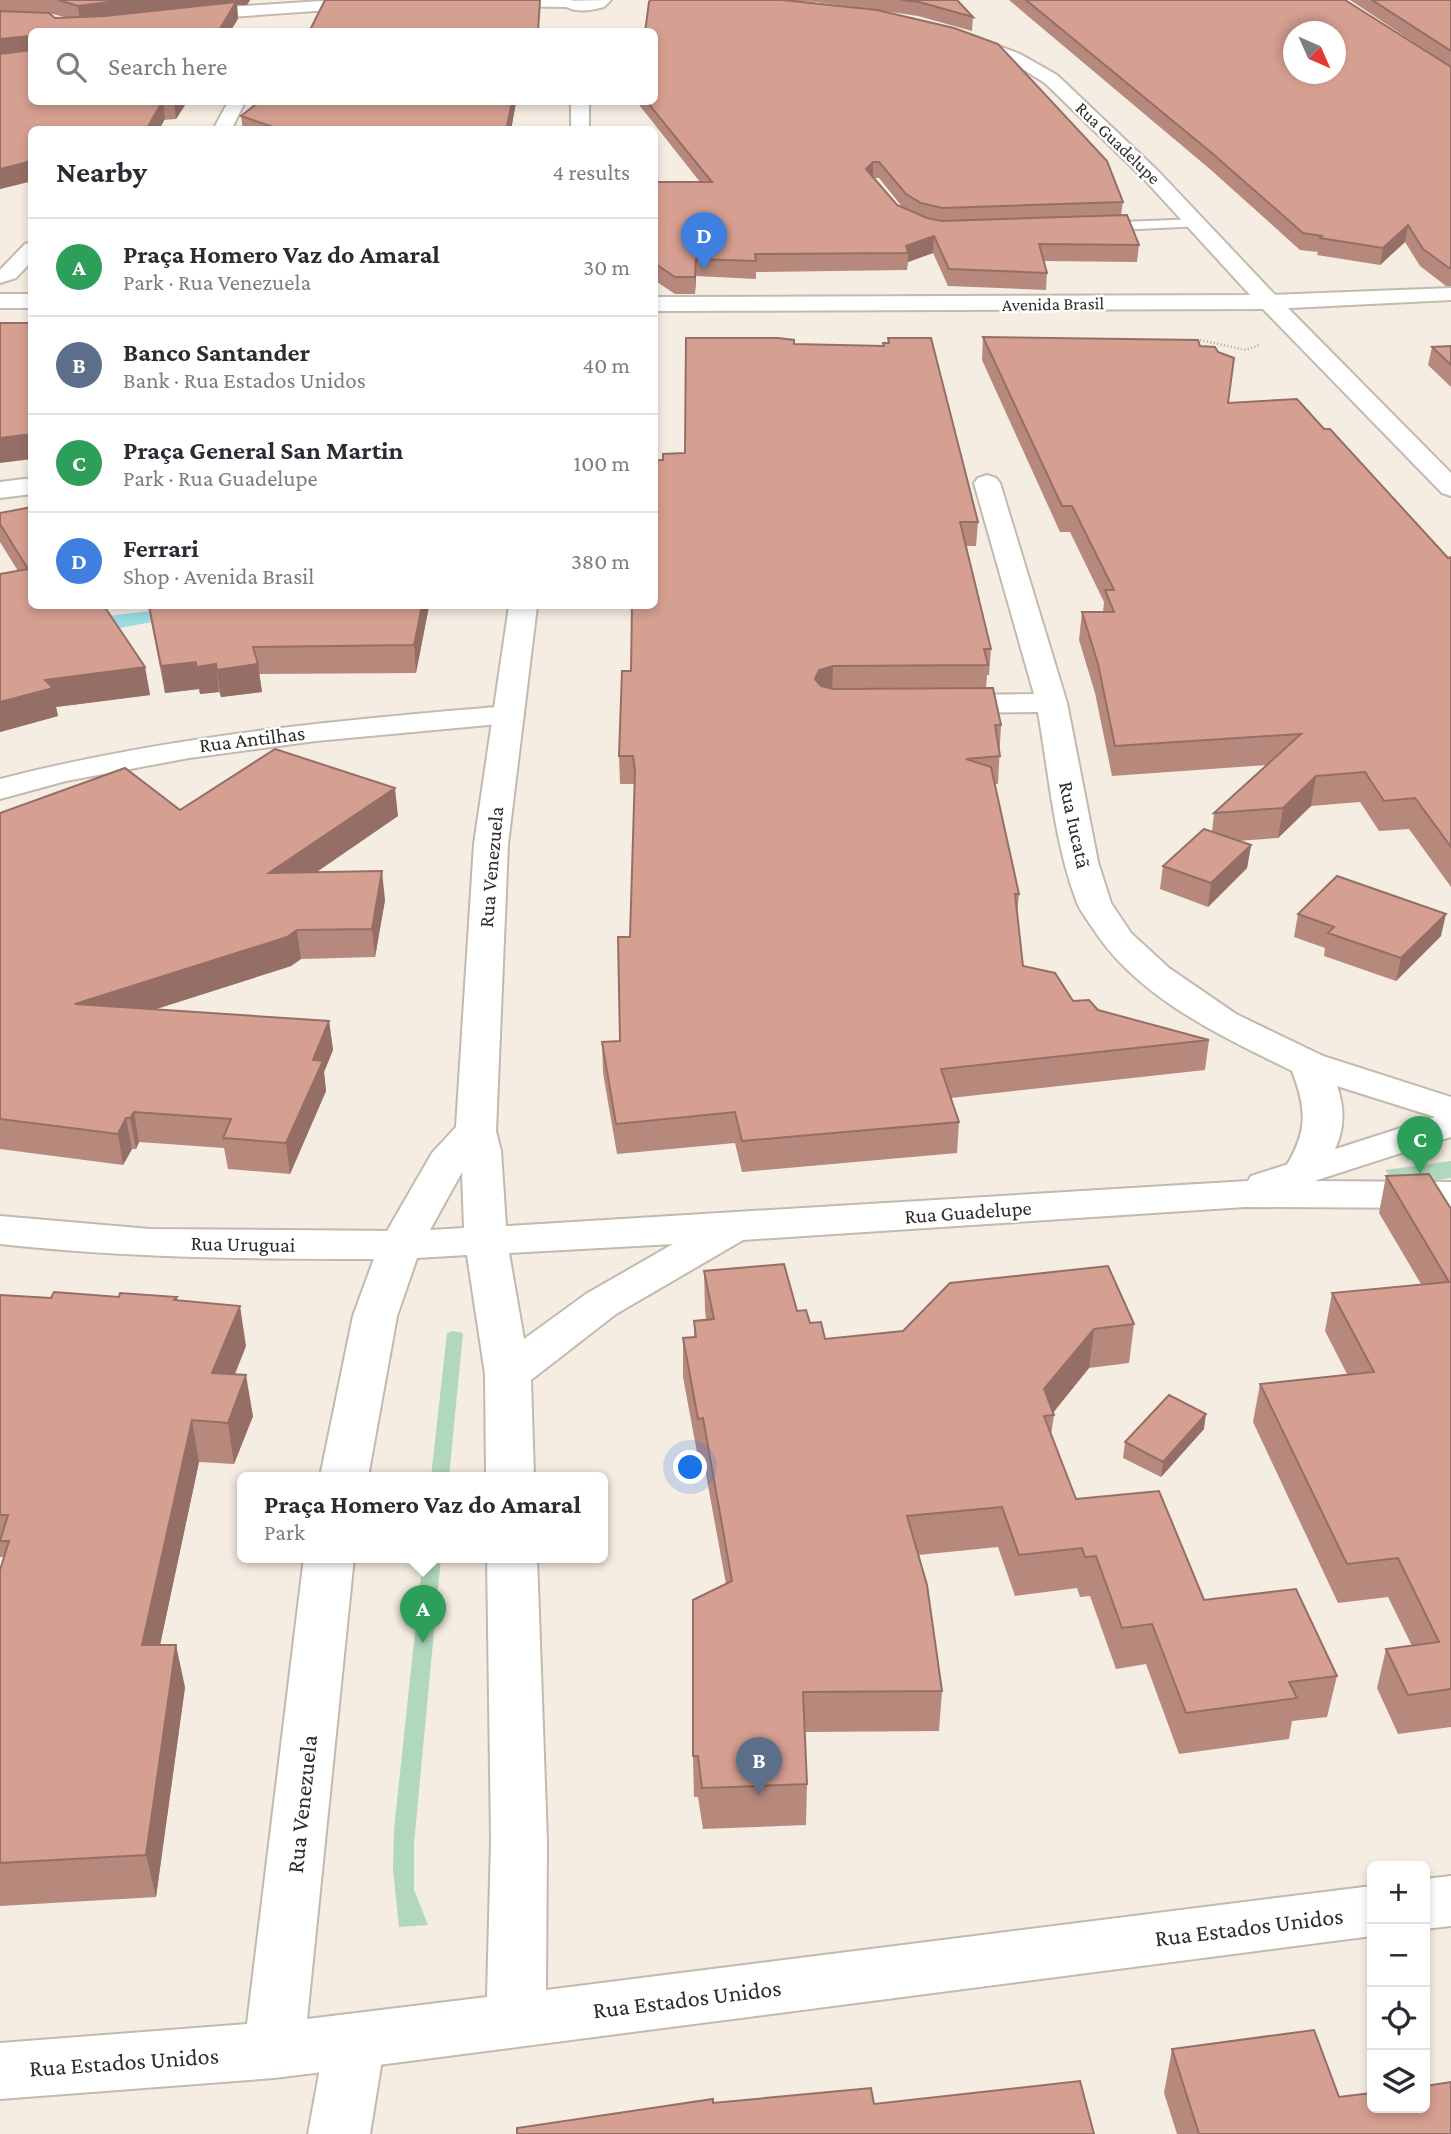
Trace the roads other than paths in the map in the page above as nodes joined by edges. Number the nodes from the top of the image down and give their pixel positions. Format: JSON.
{"nodes":[{"id":1,"x":603,"y":0,"type":"edge"},
{"id":2,"x":390,"y":1,"type":"edge"},
{"id":3,"x":476,"y":1,"type":"edge"},
{"id":4,"x":368,"y":2,"type":"edge"},
{"id":5,"x":570,"y":5,"type":"edge"},
{"id":6,"x":169,"y":17,"type":"edge"},
{"id":7,"x":945,"y":32,"type":"edge"},
{"id":8,"x":234,"y":105,"type":"edge"},
{"id":9,"x":580,"y":105,"type":"edge"},
{"id":10,"x":224,"y":126,"type":"edge"},
{"id":11,"x":580,"y":126,"type":"edge"},
{"id":12,"x":1198,"y":223,"type":"junction"},
{"id":13,"x":1078,"y":227,"type":"edge"},
{"id":14,"x":28,"y":252,"type":"edge"},
{"id":15,"x":5,"y":276,"type":"edge"},
{"id":16,"x":1451,"y":294,"type":"edge"},
{"id":17,"x":28,"y":300,"type":"edge"},
{"id":18,"x":0,"y":301,"type":"edge"},
{"id":19,"x":28,"y":301,"type":"edge"},
{"id":20,"x":28,"y":302,"type":"edge"},
{"id":21,"x":1269,"y":302,"type":"junction"},
{"id":22,"x":658,"y":304,"type":"edge"},
{"id":23,"x":1323,"y":321,"type":"dead end"},
{"id":24,"x":1289,"y":323,"type":"junction"},
{"id":25,"x":658,"y":324,"type":"edge"},
{"id":26,"x":7,"y":325,"type":"edge"},
{"id":27,"x":987,"y":483,"type":"dead end"},
{"id":28,"x":28,"y":486,"type":"edge"},
{"id":29,"x":1451,"y":488,"type":"edge"},
{"id":30,"x":0,"y":490,"type":"edge"},
{"id":31,"x":523,"y":609,"type":"edge"},
{"id":32,"x":1052,"y":703,"type":"junction"},
{"id":33,"x":914,"y":704,"type":"edge"},
{"id":34,"x":509,"y":715,"type":"junction"},
{"id":35,"x":0,"y":789,"type":"edge"},
{"id":36,"x":1309,"y":1064,"type":"junction"},
{"id":37,"x":1451,"y":1110,"type":"edge"},
{"id":38,"x":1451,"y":1124,"type":"edge"},
{"id":39,"x":476,"y":1131,"type":"junction"},
{"id":40,"x":1303,"y":1171,"type":"junction"},
{"id":41,"x":1245,"y":1194,"type":"junction"},
{"id":42,"x":1451,"y":1195,"type":"edge"},
{"id":43,"x":738,"y":1227,"type":"junction"},
{"id":44,"x":0,"y":1230,"type":"edge"},
{"id":45,"x":486,"y":1241,"type":"junction"},
{"id":46,"x":400,"y":1245,"type":"junction"},
{"id":47,"x":508,"y":1374,"type":"junction"},
{"id":48,"x":345,"y":1472,"type":"edge"},
{"id":49,"x":510,"y":1472,"type":"edge"},
{"id":50,"x":328,"y":1563,"type":"edge"},
{"id":51,"x":512,"y":1563,"type":"edge"},
{"id":52,"x":1451,"y":1900,"type":"edge"},
{"id":53,"x":1430,"y":1903,"type":"edge"},
{"id":54,"x":1367,"y":1912,"type":"edge"},
{"id":55,"x":516,"y":2021,"type":"junction"},
{"id":56,"x":355,"y":2041,"type":"junction"},
{"id":57,"x":274,"y":2050,"type":"junction"},
{"id":58,"x":0,"y":2071,"type":"edge"},
{"id":59,"x":339,"y":2134,"type":"edge"}],
"edges":[{"from":1,"to":5,"type":"street"},
{"from":2,"to":4,"type":"street"},
{"from":3,"to":5,"type":"street"},
{"from":4,"to":6,"type":"street"},
{"from":7,"to":12,"type":"street","name":"Rua Guadelupe"},
{"from":8,"to":10,"type":"street"},
{"from":9,"to":11,"type":"street"},
{"from":12,"to":13,"type":"lane"},
{"from":12,"to":21,"type":"street","name":"Rua Guadelupe"},
{"from":14,"to":15,"type":"street"},
{"from":15,"to":17,"type":"street"},
{"from":16,"to":21,"type":"street","name":"Avenida Brasil"},
{"from":18,"to":19,"type":"street"},
{"from":20,"to":26,"type":"street"},
{"from":21,"to":22,"type":"street","name":"Avenida Brasil"},
{"from":21,"to":24,"type":"street","name":"Rua Guadelupe"},
{"from":23,"to":24,"type":"street","name":"Avenida Brasil"},
{"from":24,"to":25,"type":"street","name":"Avenida Brasil"},
{"from":24,"to":29,"type":"street","name":"Rua Guadelupe"},
{"from":27,"to":32,"type":"street","name":"Rua Iucatã"},
{"from":28,"to":30,"type":"street"},
{"from":31,"to":34,"type":"street","name":"Rua Venezuela"},
{"from":32,"to":33,"type":"street"},
{"from":32,"to":36,"type":"street","name":"Rua Iucatã"},
{"from":34,"to":35,"type":"street","name":"Rua Antilhas"},
{"from":34,"to":39,"type":"street","name":"Rua Venezuela"},
{"from":36,"to":37,"type":"street","name":"Rua Iucatã"},
{"from":36,"to":40,"type":"street"},
{"from":38,"to":40,"type":"street"},
{"from":39,"to":45,"type":"street","name":"Rua Venezuela"},
{"from":39,"to":46,"type":"street"},
{"from":40,"to":41,"type":"street"},
{"from":41,"to":42,"type":"street","name":"Rua Guadelupe"},
{"from":41,"to":43,"type":"street","name":"Rua Guadelupe"},
{"from":43,"to":45,"type":"street","name":"Rua Guadelupe"},
{"from":43,"to":47,"type":"street"},
{"from":44,"to":46,"type":"street","name":"Rua Uruguai"},
{"from":45,"to":46,"type":"street","name":"Rua Uruguai"},
{"from":45,"to":47,"type":"street","name":"Rua Venezuela"},
{"from":46,"to":48,"type":"street"},
{"from":47,"to":49,"type":"street","name":"Rua Venezuela"},
{"from":50,"to":57,"type":"street","name":"Rua Venezuela"},
{"from":51,"to":55,"type":"street"},
{"from":52,"to":53,"type":"street"},
{"from":54,"to":55,"type":"street","name":"Rua Estados Unidos"},
{"from":55,"to":56,"type":"street","name":"Rua Estados Unidos"},
{"from":56,"to":57,"type":"street","name":"Rua Estados Unidos"},
{"from":56,"to":59,"type":"street"},
{"from":57,"to":58,"type":"street","name":"Rua Estados Unidos"}]}
